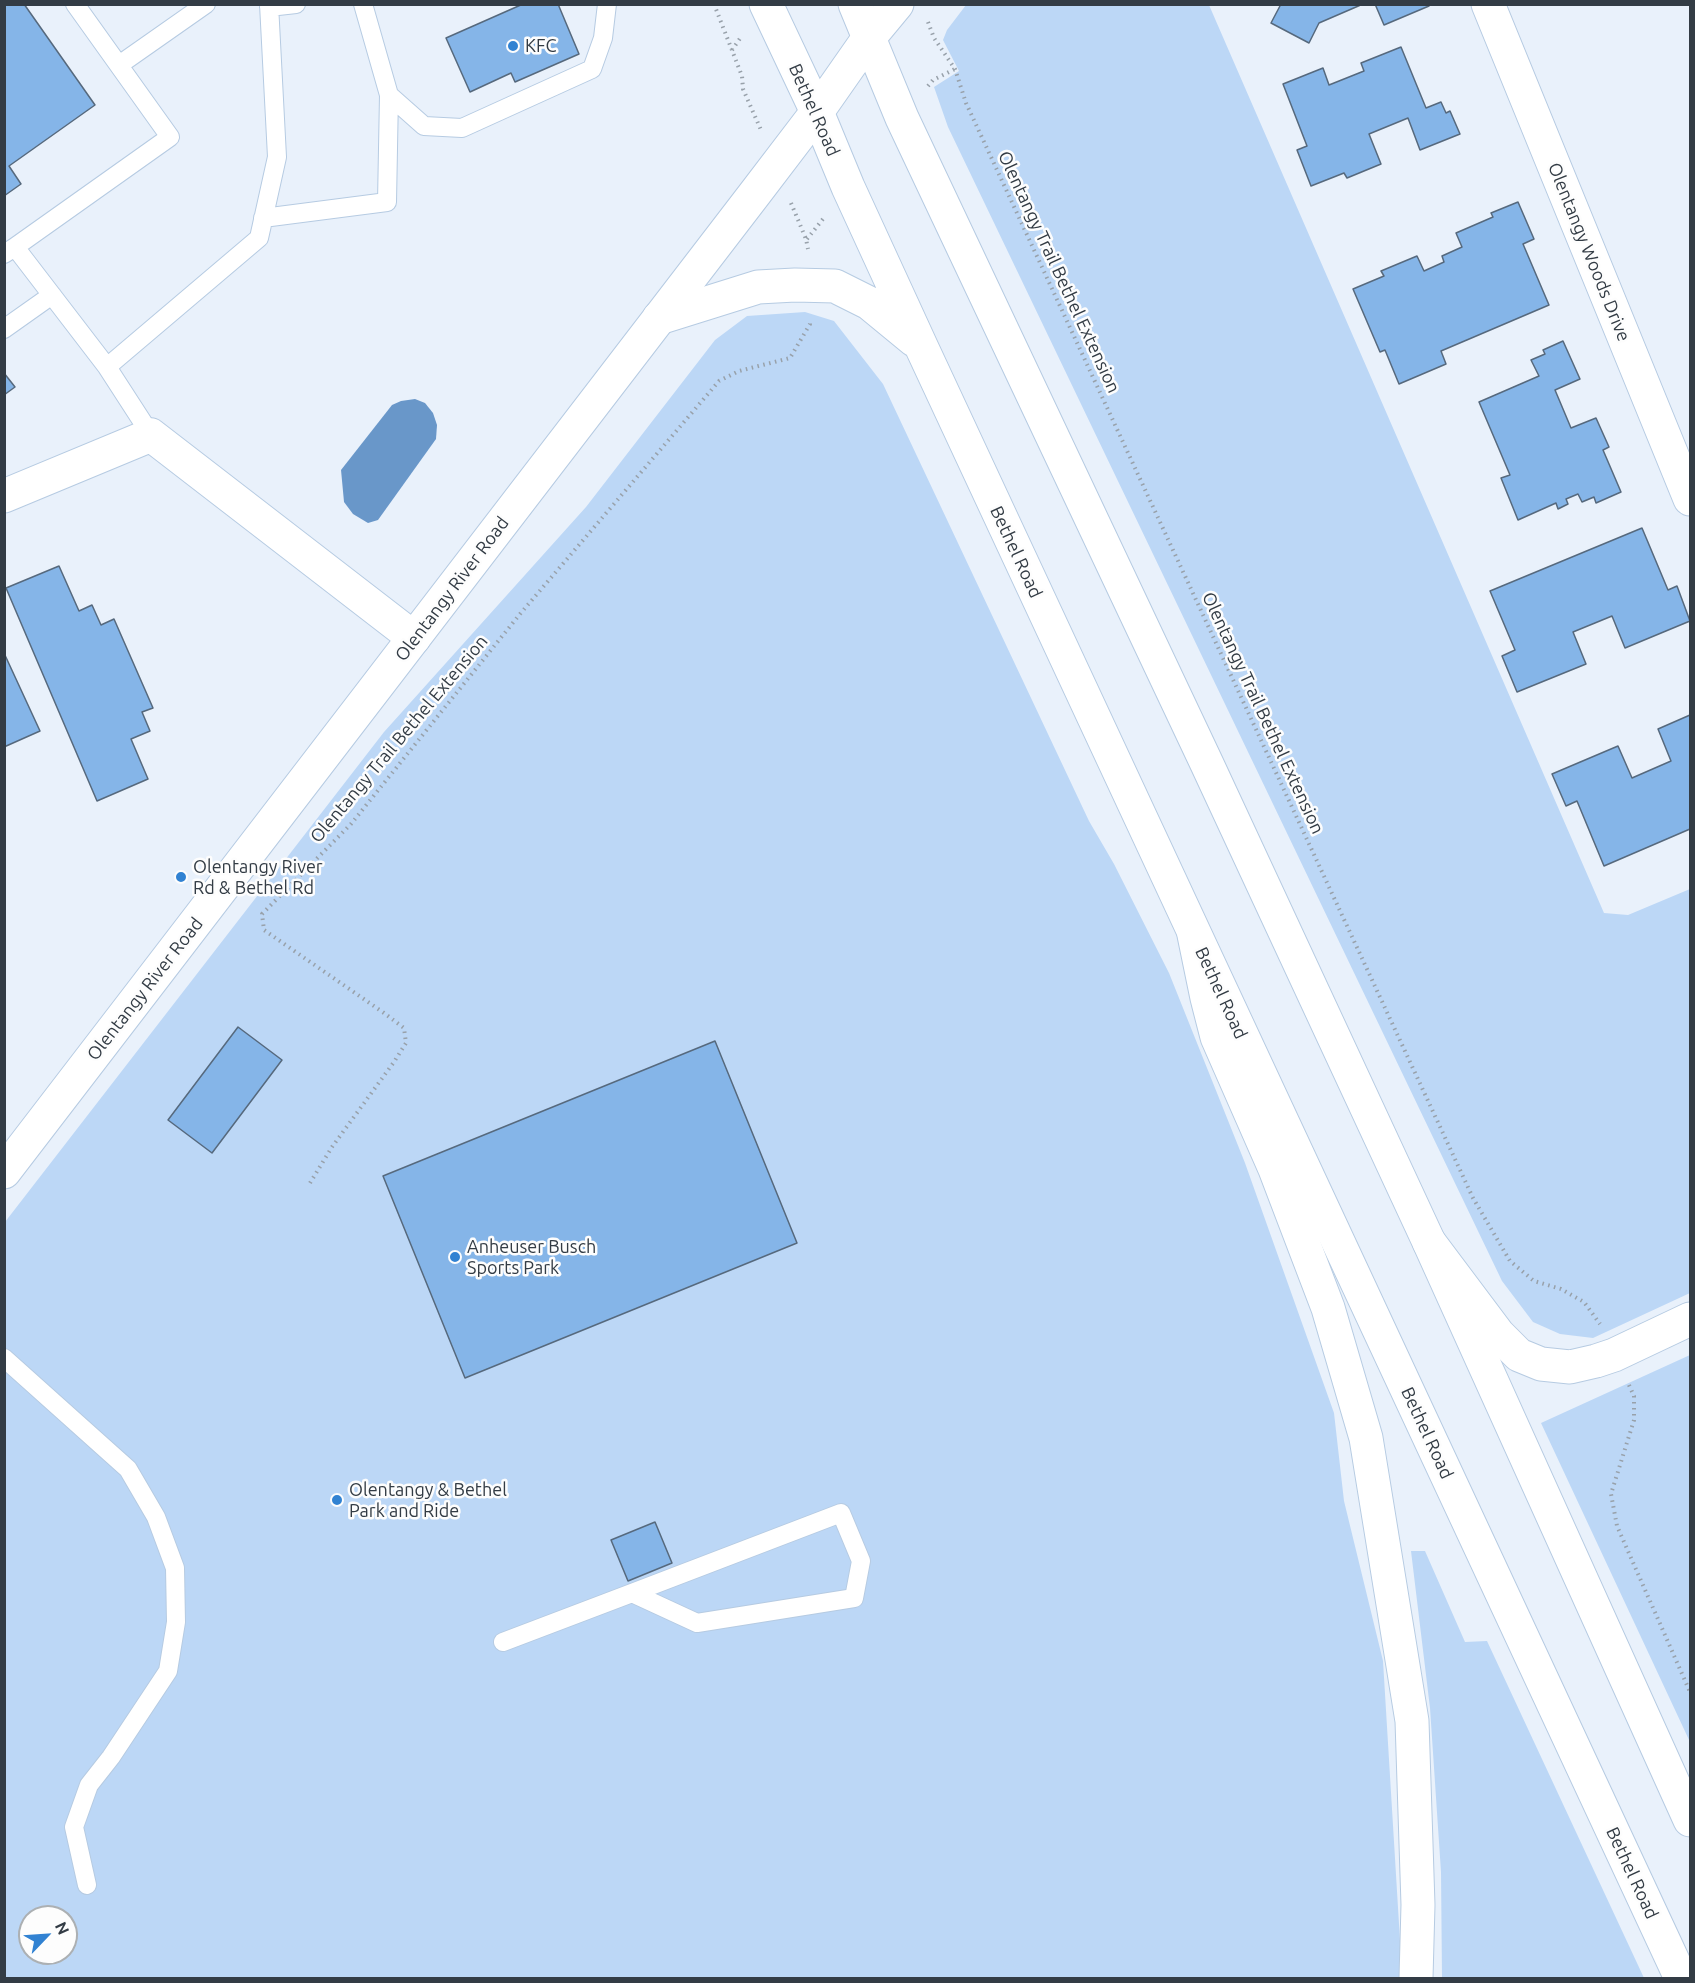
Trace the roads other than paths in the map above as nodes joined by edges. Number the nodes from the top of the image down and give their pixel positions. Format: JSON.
{"nodes":[{"id":1,"x":75,"y":4,"type":"edge"},
{"id":2,"x":206,"y":4,"type":"edge"},
{"id":3,"x":296,"y":4,"type":"edge"},
{"id":4,"x":363,"y":4,"type":"edge"},
{"id":5,"x":607,"y":4,"type":"edge"},
{"id":6,"x":766,"y":4,"type":"edge"},
{"id":7,"x":855,"y":4,"type":"edge"},
{"id":8,"x":1488,"y":4,"type":"edge"},
{"id":9,"x":269,"y":6,"type":"edge"},
{"id":10,"x":911,"y":9,"type":"edge"},
{"id":11,"x":868,"y":39,"type":"junction"},
{"id":12,"x":119,"y":65,"type":"junction"},
{"id":13,"x":389,"y":95,"type":"junction"},
{"id":14,"x":817,"y":112,"type":"junction"},
{"id":15,"x":263,"y":218,"type":"junction"},
{"id":16,"x":10,"y":251,"type":"edge"},
{"id":17,"x":52,"y":295,"type":"junction"},
{"id":18,"x":659,"y":318,"type":"junction"},
{"id":19,"x":4,"y":329,"type":"edge"},
{"id":20,"x":921,"y":346,"type":"junction"},
{"id":21,"x":107,"y":367,"type":"junction"},
{"id":22,"x":151,"y":435,"type":"junction"},
{"id":23,"x":4,"y":496,"type":"edge"},
{"id":24,"x":1690,"y":499,"type":"edge"},
{"id":25,"x":414,"y":638,"type":"junction"},
{"id":26,"x":1194,"y":935,"type":"junction"},
{"id":27,"x":4,"y":1172,"type":"edge"},
{"id":28,"x":1429,"y":1242,"type":"junction"},
{"id":29,"x":1690,"y":1319,"type":"edge"},
{"id":30,"x":4,"y":1358,"type":"edge"},
{"id":31,"x":632,"y":1593,"type":"junction"},
{"id":32,"x":503,"y":1642,"type":"dead end"},
{"id":33,"x":1690,"y":1821,"type":"edge"},
{"id":34,"x":87,"y":1885,"type":"dead end"},
{"id":35,"x":1416,"y":1978,"type":"edge"},
{"id":36,"x":1681,"y":1978,"type":"edge"}],
"edges":[{"from":1,"to":12,"type":"lane"},
{"from":2,"to":12,"type":"lane"},
{"from":3,"to":9,"type":"lane"},
{"from":4,"to":13,"type":"lane"},
{"from":5,"to":13,"type":"lane"},
{"from":6,"to":14,"type":"main road","name":"Bethel Road"},
{"from":7,"to":11,"type":"main road"},
{"from":8,"to":24,"type":"main road","name":"Olentangy Woods Drive"},
{"from":9,"to":15,"type":"lane"},
{"from":10,"to":11,"type":"main road","name":"Olentangy River Road"},
{"from":11,"to":14,"type":"main road","name":"Olentangy River Road"},
{"from":11,"to":28,"type":"main road"},
{"from":12,"to":16,"type":"lane"},
{"from":13,"to":15,"type":"lane"},
{"from":14,"to":18,"type":"main road","name":"Olentangy River Road"},
{"from":14,"to":20,"type":"main road","name":"Bethel Road"},
{"from":15,"to":21,"type":"lane"},
{"from":16,"to":17,"type":"lane"},
{"from":17,"to":19,"type":"lane"},
{"from":17,"to":21,"type":"lane"},
{"from":18,"to":20,"type":"main road"},
{"from":18,"to":25,"type":"main road","name":"Olentangy River Road"},
{"from":20,"to":26,"type":"main road","name":"Bethel Road"},
{"from":21,"to":22,"type":"lane"},
{"from":22,"to":23,"type":"main road"},
{"from":22,"to":25,"type":"main road"},
{"from":25,"to":27,"type":"main road","name":"Olentangy River Road"},
{"from":26,"to":35,"type":"main road"},
{"from":26,"to":36,"type":"main road","name":"Bethel Road"},
{"from":28,"to":29,"type":"main road"},
{"from":28,"to":33,"type":"main road"},
{"from":30,"to":34,"type":"lane"},
{"from":31,"to":31,"type":"lane"},
{"from":31,"to":32,"type":"lane"}]}
